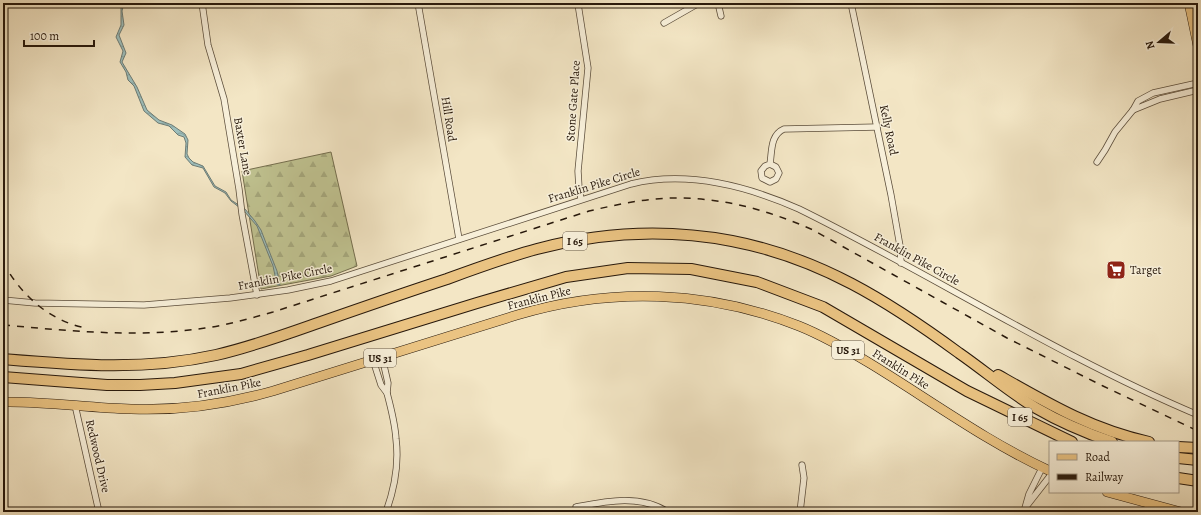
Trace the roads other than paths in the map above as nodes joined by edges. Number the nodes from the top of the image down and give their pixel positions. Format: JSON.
{"nodes":[{"id":1,"x":202,"y":3,"type":"edge"},
{"id":2,"x":418,"y":3,"type":"edge"},
{"id":3,"x":699,"y":3,"type":"edge"},
{"id":4,"x":718,"y":3,"type":"edge"},
{"id":5,"x":851,"y":3,"type":"edge"},
{"id":6,"x":1189,"y":3,"type":"edge"},
{"id":7,"x":578,"y":4,"type":"dead end"},
{"id":8,"x":721,"y":16,"type":"dead end"},
{"id":9,"x":664,"y":23,"type":"dead end"},
{"id":10,"x":1198,"y":46,"type":"edge"},
{"id":11,"x":1198,"y":82,"type":"edge"},
{"id":12,"x":1198,"y":90,"type":"edge"},
{"id":13,"x":1133,"y":110,"type":"junction"},
{"id":14,"x":877,"y":127,"type":"junction"},
{"id":15,"x":1097,"y":162,"type":"dead end"},
{"id":16,"x":770,"y":164,"type":"dead end"},
{"id":17,"x":581,"y":199,"type":"junction"},
{"id":18,"x":459,"y":239,"type":"junction"},
{"id":19,"x":901,"y":263,"type":"junction"},
{"id":20,"x":257,"y":295,"type":"junction"},
{"id":21,"x":3,"y":300,"type":"edge"},
{"id":22,"x":959,"y":352,"type":"junction"},
{"id":23,"x":3,"y":359,"type":"edge"},
{"id":24,"x":377,"y":359,"type":"junction"},
{"id":25,"x":3,"y":377,"type":"edge"},
{"id":26,"x":387,"y":393,"type":"junction"},
{"id":27,"x":3,"y":402,"type":"edge"},
{"id":28,"x":75,"y":405,"type":"junction"},
{"id":29,"x":1198,"y":415,"type":"edge"},
{"id":30,"x":1070,"y":441,"type":"edge"},
{"id":31,"x":1109,"y":441,"type":"edge"},
{"id":32,"x":1145,"y":441,"type":"edge"},
{"id":33,"x":1179,"y":447,"type":"edge"},
{"id":34,"x":1198,"y":448,"type":"edge"},
{"id":35,"x":1179,"y":458,"type":"edge"},
{"id":36,"x":1198,"y":460,"type":"edge"},
{"id":37,"x":802,"y":464,"type":"dead end"},
{"id":38,"x":1046,"y":470,"type":"edge"},
{"id":39,"x":1179,"y":472,"type":"edge"},
{"id":40,"x":1198,"y":475,"type":"edge"},
{"id":41,"x":1049,"y":477,"type":"edge"},
{"id":42,"x":1179,"y":478,"type":"edge"},
{"id":43,"x":1198,"y":481,"type":"edge"},
{"id":44,"x":1111,"y":493,"type":"edge"},
{"id":45,"x":576,"y":507,"type":"dead end"},
{"id":46,"x":1025,"y":510,"type":"edge"},
{"id":47,"x":99,"y":512,"type":"edge"},
{"id":48,"x":386,"y":512,"type":"edge"},
{"id":49,"x":668,"y":512,"type":"edge"},
{"id":50,"x":800,"y":512,"type":"edge"},
{"id":51,"x":1181,"y":512,"type":"edge"}],
"edges":[{"from":1,"to":20,"type":"street","name":"Baxter Lane"},
{"from":2,"to":18,"type":"street","name":"Hill Road"},
{"from":3,"to":9,"type":"street"},
{"from":4,"to":8,"type":"street"},
{"from":5,"to":14,"type":"street","name":"Kelly Road"},
{"from":6,"to":10,"type":"main road"},
{"from":7,"to":17,"type":"street","name":"Stone Gate Place"},
{"from":11,"to":13,"type":"street"},
{"from":12,"to":13,"type":"street"},
{"from":13,"to":15,"type":"street"},
{"from":14,"to":16,"type":"street"},
{"from":14,"to":19,"type":"street","name":"Kelly Road"},
{"from":17,"to":18,"type":"street","name":"Franklin Pike Circle"},
{"from":17,"to":19,"type":"street","name":"Franklin Pike Circle"},
{"from":18,"to":20,"type":"street","name":"Franklin Pike Circle"},
{"from":19,"to":29,"type":"street","name":"Franklin Pike Circle"},
{"from":20,"to":21,"type":"street","name":"Franklin Pike Circle"},
{"from":22,"to":23,"type":"highway","number":"I 65"},
{"from":22,"to":31,"type":"highway","number":"I 65"},
{"from":22,"to":32,"type":"highway"},
{"from":24,"to":26,"type":"street"},
{"from":24,"to":26,"type":"street"},
{"from":24,"to":28,"type":"main road","name":"Franklin Pike","number":"US 31"},
{"from":24,"to":38,"type":"main road","name":"Franklin Pike","number":"US 31"},
{"from":25,"to":30,"type":"highway","number":"I 65"},
{"from":26,"to":48,"type":"street"},
{"from":27,"to":28,"type":"main road","name":"Franklin Pike","number":"US 31"},
{"from":28,"to":47,"type":"street","name":"Redwood Drive"},
{"from":33,"to":34,"type":"highway"},
{"from":35,"to":36,"type":"highway"},
{"from":37,"to":50,"type":"street"},
{"from":38,"to":46,"type":"street"},
{"from":39,"to":40,"type":"highway"},
{"from":41,"to":46,"type":"street"},
{"from":42,"to":43,"type":"highway"},
{"from":44,"to":51,"type":"main road"},
{"from":45,"to":49,"type":"street"}]}
